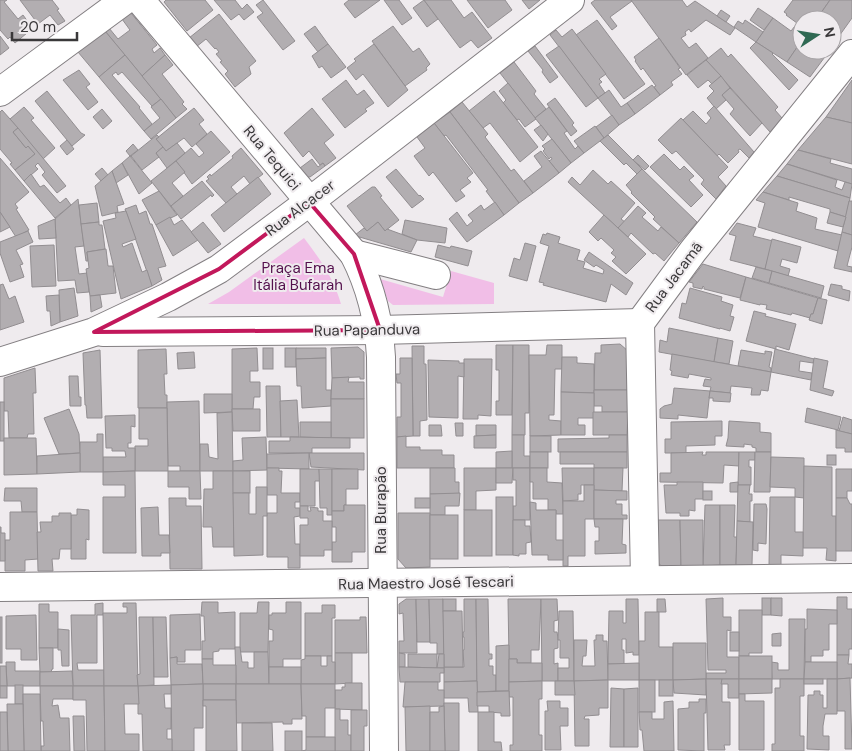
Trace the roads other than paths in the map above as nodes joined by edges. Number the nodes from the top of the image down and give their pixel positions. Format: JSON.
{"nodes":[{"id":1,"x":125,"y":0,"type":"edge"},
{"id":2,"x":140,"y":0,"type":"edge"},
{"id":3,"x":570,"y":0,"type":"edge"},
{"id":4,"x":852,"y":54,"type":"edge"},
{"id":5,"x":0,"y":92,"type":"edge"},
{"id":6,"x":309,"y":202,"type":"junction"},
{"id":7,"x":354,"y":254,"type":"junction"},
{"id":8,"x":436,"y":275,"type":"dead end"},
{"id":9,"x":640,"y":323,"type":"junction"},
{"id":10,"x":380,"y":330,"type":"junction"},
{"id":11,"x":94,"y":332,"type":"junction"},
{"id":12,"x":0,"y":362,"type":"edge"},
{"id":13,"x":852,"y":578,"type":"edge"},
{"id":14,"x":645,"y":580,"type":"junction"},
{"id":15,"x":382,"y":583,"type":"junction"},
{"id":16,"x":0,"y":587,"type":"edge"},
{"id":17,"x":384,"y":751,"type":"edge"}],
"edges":[{"from":1,"to":5,"type":"street"},
{"from":2,"to":6,"type":"street","name":"Rua Tequici"},
{"from":3,"to":6,"type":"street","name":"Rua Alcacer"},
{"from":4,"to":9,"type":"street","name":"Rua Jacamã"},
{"from":6,"to":7,"type":"street","name":"Rua Tequici"},
{"from":6,"to":11,"type":"street","name":"Rua Alcacer"},
{"from":7,"to":8,"type":"street"},
{"from":7,"to":10,"type":"street","name":"Rua Tequici"},
{"from":9,"to":10,"type":"street","name":"Rua Papanduva"},
{"from":9,"to":14,"type":"street","name":"Rua Jacamã"},
{"from":10,"to":11,"type":"street","name":"Rua Papanduva"},
{"from":10,"to":15,"type":"street","name":"Rua Burapão"},
{"from":11,"to":12,"type":"street","name":"Rua Alcacer"},
{"from":13,"to":14,"type":"street","name":"Rua Maestro José Tescari"},
{"from":14,"to":15,"type":"street","name":"Rua Maestro José Tescari"},
{"from":15,"to":16,"type":"street","name":"Rua Maestro José Tescari"},
{"from":15,"to":17,"type":"street","name":"Rua Burapão"}]}
